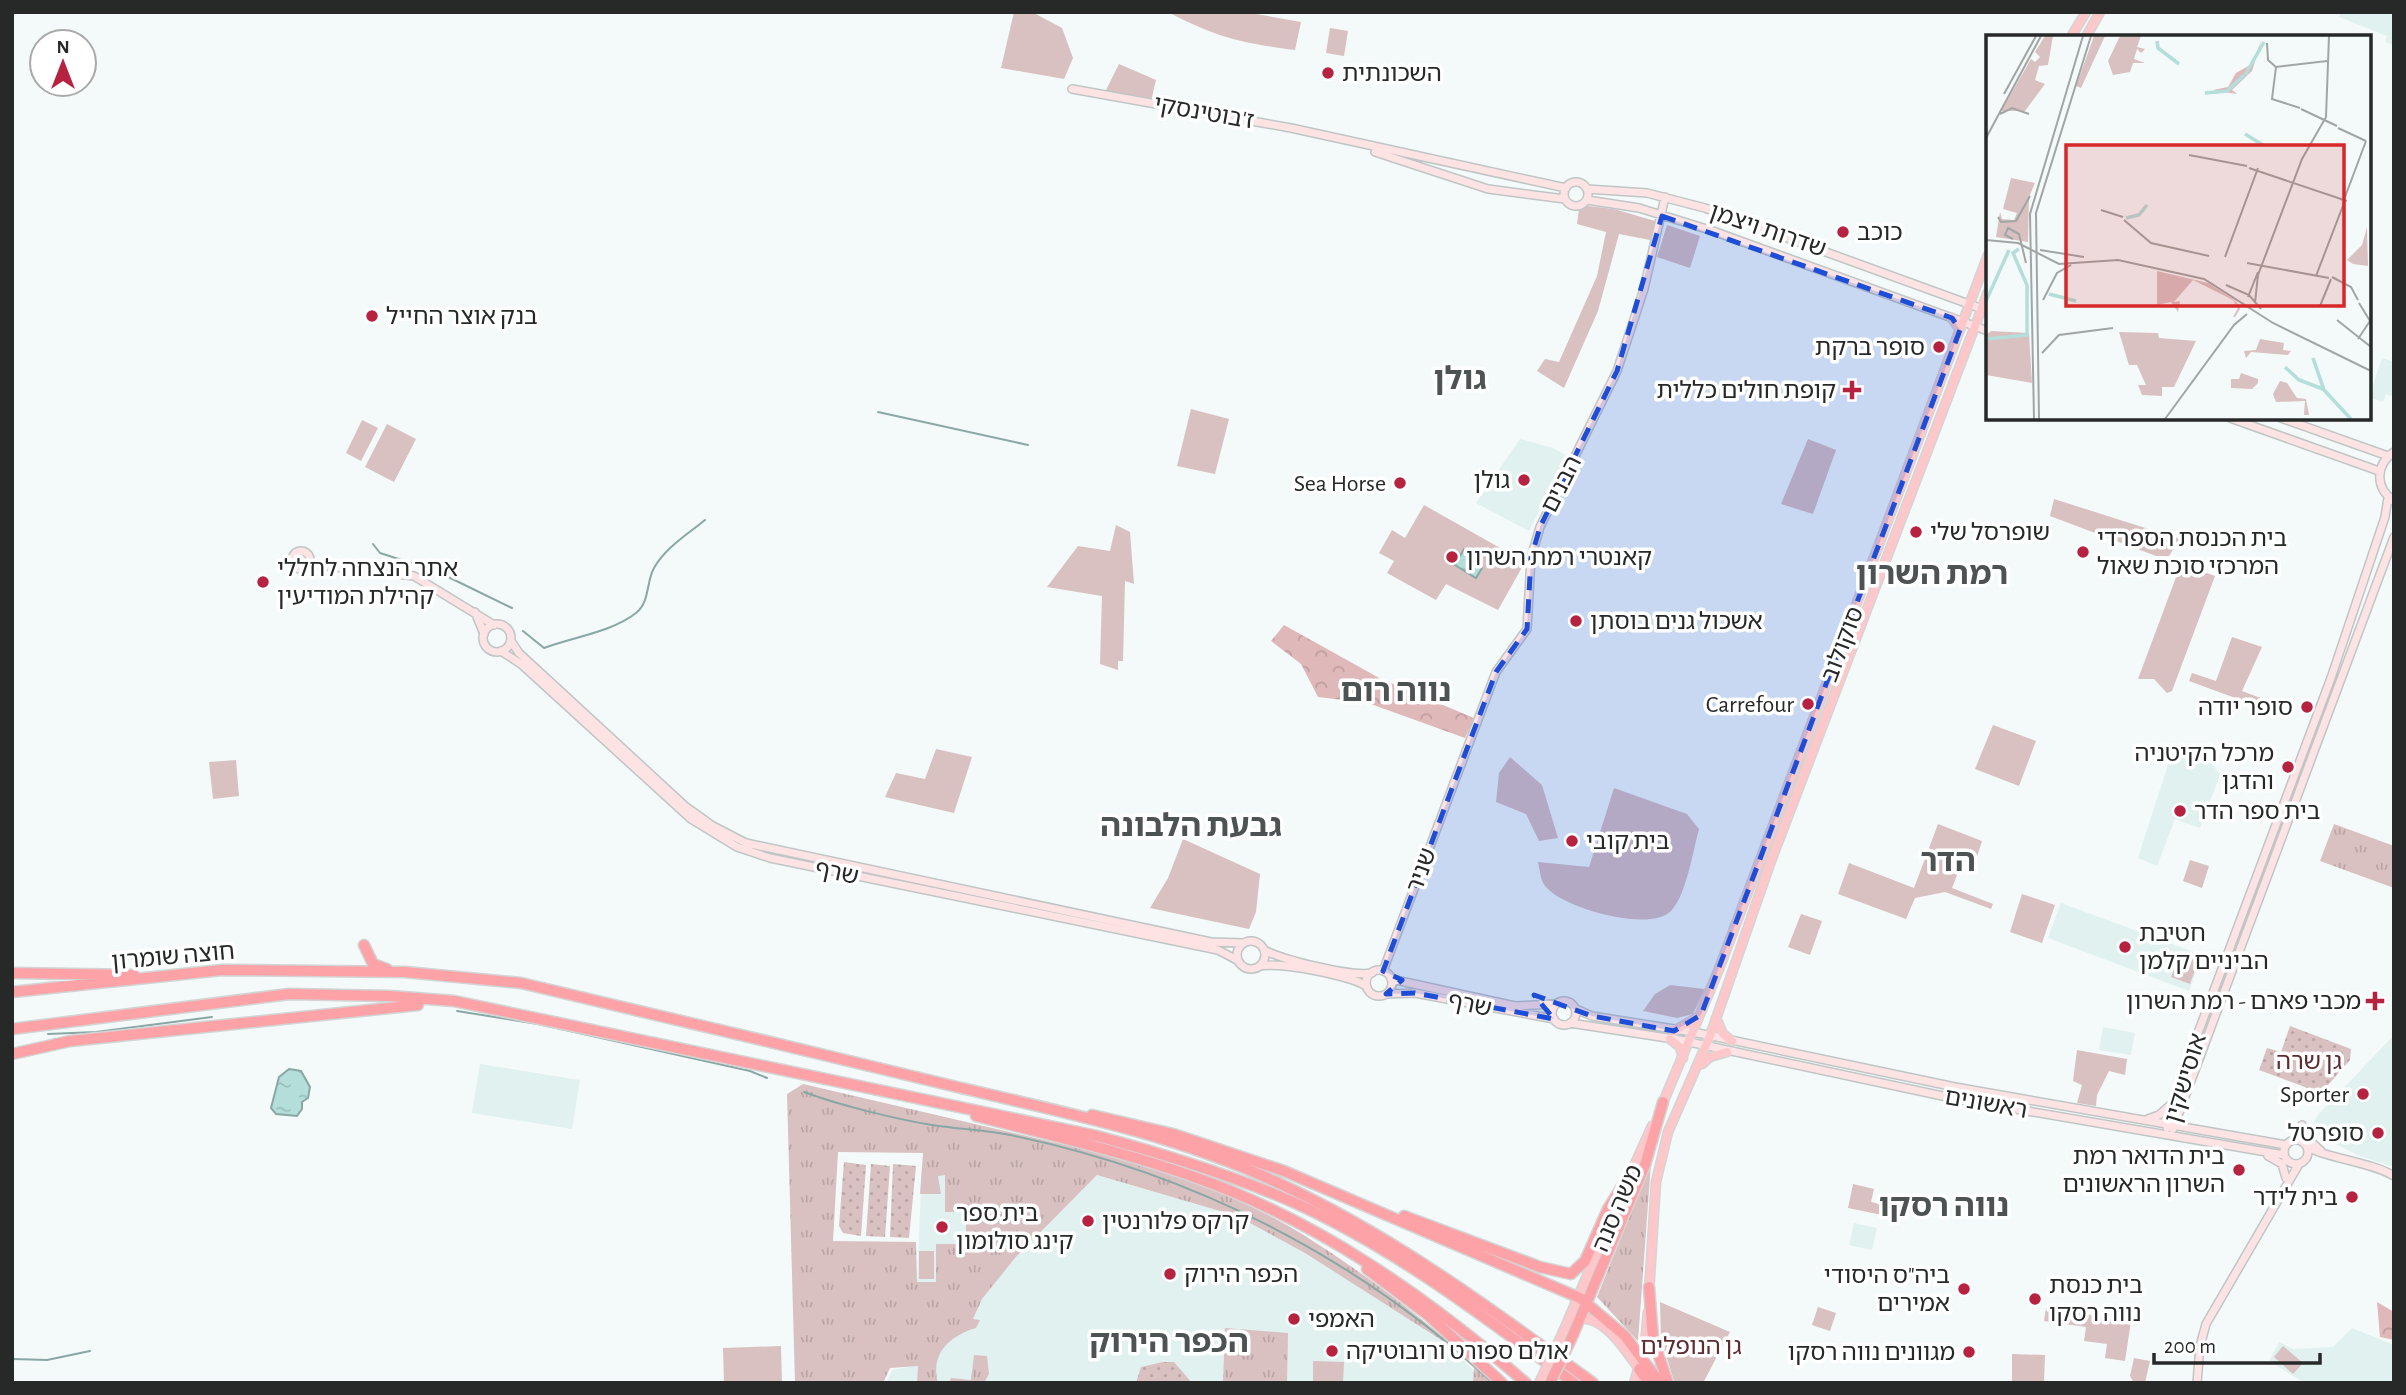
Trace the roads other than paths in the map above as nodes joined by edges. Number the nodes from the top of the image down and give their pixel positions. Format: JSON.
{"nodes":[{"id":1,"x":2086,"y":12,"type":"edge"},
{"id":2,"x":2100,"y":12,"type":"edge"},
{"id":3,"x":2072,"y":35,"type":"edge"},
{"id":4,"x":2087,"y":35,"type":"edge"},
{"id":5,"x":1072,"y":89,"type":"dead end"},
{"id":6,"x":1334,"y":139,"type":"junction"},
{"id":7,"x":1566,"y":188,"type":"junction"},
{"id":8,"x":1587,"y":189,"type":"junction"},
{"id":9,"x":1665,"y":197,"type":"junction"},
{"id":10,"x":1565,"y":199,"type":"junction"},
{"id":11,"x":1587,"y":200,"type":"junction"},
{"id":12,"x":1662,"y":216,"type":"junction"},
{"id":13,"x":1986,"y":260,"type":"edge"},
{"id":14,"x":1970,"y":304,"type":"junction"},
{"id":15,"x":1985,"y":310,"type":"edge"},
{"id":16,"x":1952,"y":317,"type":"joint"},
{"id":17,"x":1962,"y":326,"type":"junction"},
{"id":18,"x":1976,"y":326,"type":"junction"},
{"id":19,"x":1986,"y":330,"type":"edge"},
{"id":20,"x":2236,"y":420,"type":"edge"},
{"id":21,"x":2287,"y":420,"type":"edge"},
{"id":22,"x":2391,"y":454,"type":"edge"},
{"id":23,"x":2379,"y":471,"type":"junction"},
{"id":24,"x":2391,"y":499,"type":"edge"},
{"id":25,"x":2394,"y":537,"type":"edge"},
{"id":26,"x":309,"y":564,"type":"dead end"},
{"id":27,"x":474,"y":611,"type":"junction"},
{"id":28,"x":494,"y":625,"type":"junction"},
{"id":29,"x":484,"y":634,"type":"junction"},
{"id":30,"x":511,"y":641,"type":"junction"},
{"id":31,"x":501,"y":651,"type":"junction"},
{"id":32,"x":1459,"y":768,"type":"joint"},
{"id":33,"x":2243,"y":906,"type":"junction"},
{"id":34,"x":2250,"y":922,"type":"junction"},
{"id":35,"x":1243,"y":943,"type":"junction"},
{"id":36,"x":1264,"y":950,"type":"junction"},
{"id":37,"x":1237,"y":960,"type":"junction"},
{"id":38,"x":1258,"y":967,"type":"junction"},
{"id":39,"x":222,"y":970,"type":"junction"},
{"id":40,"x":338,"y":971,"type":"junction"},
{"id":41,"x":1382,"y":971,"type":"junction"},
{"id":42,"x":405,"y":972,"type":"junction"},
{"id":43,"x":12,"y":973,"type":"edge"},
{"id":44,"x":1372,"y":973,"type":"junction"},
{"id":45,"x":1391,"y":979,"type":"junction"},
{"id":46,"x":1367,"y":987,"type":"junction"},
{"id":47,"x":12,"y":992,"type":"edge"},
{"id":48,"x":1386,"y":994,"type":"junction"},
{"id":49,"x":1556,"y":1004,"type":"junction"},
{"id":50,"x":1576,"y":1009,"type":"junction"},
{"id":51,"x":511,"y":1012,"type":"junction"},
{"id":52,"x":1701,"y":1015,"type":"junction"},
{"id":53,"x":1716,"y":1017,"type":"junction"},
{"id":54,"x":1554,"y":1019,"type":"junction"},
{"id":55,"x":1570,"y":1023,"type":"junction"},
{"id":56,"x":41,"y":1024,"type":"junction"},
{"id":57,"x":12,"y":1029,"type":"edge"},
{"id":58,"x":1693,"y":1032,"type":"junction"},
{"id":59,"x":1672,"y":1035,"type":"junction"},
{"id":60,"x":12,"y":1036,"type":"edge"},
{"id":61,"x":1710,"y":1036,"type":"junction"},
{"id":62,"x":1732,"y":1041,"type":"junction"},
{"id":63,"x":1689,"y":1043,"type":"junction"},
{"id":64,"x":1706,"y":1047,"type":"junction"},
{"id":65,"x":1727,"y":1052,"type":"junction"},
{"id":66,"x":12,"y":1054,"type":"edge"},
{"id":67,"x":1683,"y":1058,"type":"junction"},
{"id":68,"x":1698,"y":1069,"type":"junction"},
{"id":69,"x":827,"y":1079,"type":"junction"},
{"id":70,"x":2175,"y":1100,"type":"junction"},
{"id":71,"x":1663,"y":1102,"type":"junction"},
{"id":72,"x":1039,"y":1106,"type":"junction"},
{"id":73,"x":2142,"y":1120,"type":"junction"},
{"id":74,"x":2171,"y":1125,"type":"junction"},
{"id":75,"x":2302,"y":1125,"type":"dead end"},
{"id":76,"x":2168,"y":1135,"type":"junction"},
{"id":77,"x":2286,"y":1145,"type":"junction"},
{"id":78,"x":2306,"y":1145,"type":"junction"},
{"id":79,"x":2254,"y":1150,"type":"junction"},
{"id":80,"x":2328,"y":1155,"type":"junction"},
{"id":81,"x":2285,"y":1158,"type":"junction"},
{"id":82,"x":2302,"y":1162,"type":"junction"},
{"id":83,"x":1632,"y":1172,"type":"junction"},
{"id":84,"x":2394,"y":1176,"type":"edge"},
{"id":85,"x":2286,"y":1178,"type":"junction"},
{"id":86,"x":2285,"y":1188,"type":"junction"},
{"id":87,"x":1370,"y":1206,"type":"junction"},
{"id":88,"x":1333,"y":1242,"type":"junction"},
{"id":89,"x":1650,"y":1287,"type":"junction"},
{"id":90,"x":1584,"y":1301,"type":"junction"},
{"id":91,"x":1428,"y":1315,"type":"junction"},
{"id":92,"x":1581,"y":1318,"type":"junction"},
{"id":93,"x":1568,"y":1331,"type":"junction"},
{"id":94,"x":1638,"y":1372,"type":"edge"},
{"id":95,"x":1502,"y":1383,"type":"edge"},
{"id":96,"x":1511,"y":1383,"type":"edge"},
{"id":97,"x":1526,"y":1383,"type":"edge"},
{"id":98,"x":1539,"y":1383,"type":"edge"},
{"id":99,"x":1550,"y":1383,"type":"edge"},
{"id":100,"x":1574,"y":1383,"type":"edge"},
{"id":101,"x":1593,"y":1383,"type":"edge"},
{"id":102,"x":1649,"y":1383,"type":"edge"},
{"id":103,"x":1660,"y":1383,"type":"edge"},
{"id":104,"x":1668,"y":1383,"type":"edge"},
{"id":105,"x":2197,"y":1383,"type":"edge"}],
"edges":[{"from":1,"to":3,"type":"main road"},
{"from":2,"to":4,"type":"main road"},
{"from":5,"to":6,"type":"street","name":"ז'בוטינסקי"},
{"from":6,"to":7,"type":"street","name":"ז'בוטינסקי"},
{"from":6,"to":10,"type":"street","name":"ז'בוטינסקי"},
{"from":7,"to":8,"type":"street"},
{"from":7,"to":10,"type":"street"},
{"from":8,"to":9,"type":"street","name":"שדרות ויצמן"},
{"from":8,"to":11,"type":"street"},
{"from":9,"to":12,"type":"street","name":"הבנים"},
{"from":9,"to":14,"type":"street","name":"שדרות ויצמן"},
{"from":10,"to":11,"type":"street"},
{"from":11,"to":12,"type":"street","name":"שדרות ויצמן"},
{"from":12,"to":16,"type":"street","name":"שדרות ויצמן"},
{"from":12,"to":32,"type":"street","name":"הבנים"},
{"from":13,"to":14,"type":"main road","name":"סוקולוב"},
{"from":14,"to":15,"type":"street","name":"שדרות ויצמן"},
{"from":14,"to":17,"type":"main road","name":"סוקולוב"},
{"from":15,"to":18,"type":"main road","name":"סוקולוב"},
{"from":16,"to":17,"type":"main road"},
{"from":17,"to":18,"type":"street"},
{"from":17,"to":52,"type":"main road","name":"סוקולוב"},
{"from":18,"to":19,"type":"street"},
{"from":18,"to":53,"type":"main road","name":"סוקולוב"},
{"from":20,"to":23,"type":"street"},
{"from":21,"to":22,"type":"street"},
{"from":22,"to":23,"type":"street"},
{"from":23,"to":24,"type":"street"},
{"from":24,"to":33,"type":"street","name":"אוסישקין"},
{"from":25,"to":34,"type":"street","name":"אוסישקין"},
{"from":26,"to":27,"type":"street"},
{"from":27,"to":28,"type":"street"},
{"from":27,"to":29,"type":"street"},
{"from":28,"to":29,"type":"street"},
{"from":28,"to":30,"type":"street"},
{"from":29,"to":31,"type":"street"},
{"from":30,"to":31,"type":"street"},
{"from":30,"to":35,"type":"street","name":"שרף"},
{"from":31,"to":37,"type":"street","name":"שרף"},
{"from":32,"to":41,"type":"street","name":"שניר"},
{"from":33,"to":34,"type":"street"},
{"from":33,"to":70,"type":"street","name":"אוסישקין"},
{"from":34,"to":74,"type":"street","name":"אוסישקין"},
{"from":35,"to":36,"type":"street"},
{"from":35,"to":37,"type":"street"},
{"from":36,"to":38,"type":"street"},
{"from":36,"to":44,"type":"street"},
{"from":37,"to":38,"type":"street"},
{"from":38,"to":46,"type":"street"},
{"from":39,"to":40,"type":"highway","name":"חוצה שומרון"},
{"from":39,"to":43,"type":"highway"},
{"from":39,"to":47,"type":"highway","name":"חוצה שומרון"},
{"from":40,"to":42,"type":"highway","name":"חוצה שומרון"},
{"from":40,"to":42,"type":"highway"},
{"from":41,"to":44,"type":"street"},
{"from":41,"to":45,"type":"street"},
{"from":42,"to":72,"type":"highway"},
{"from":44,"to":46,"type":"street"},
{"from":45,"to":48,"type":"street"},
{"from":45,"to":49,"type":"street","name":"שרף"},
{"from":46,"to":48,"type":"street"},
{"from":48,"to":54,"type":"street","name":"שרף"},
{"from":49,"to":50,"type":"street"},
{"from":49,"to":54,"type":"street"},
{"from":50,"to":55,"type":"street"},
{"from":50,"to":59,"type":"street"},
{"from":51,"to":56,"type":"highway"},
{"from":51,"to":66,"type":"highway"},
{"from":51,"to":69,"type":"highway"},
{"from":52,"to":58,"type":"main road","name":"סוקולוב"},
{"from":52,"to":59,"type":"main road"},
{"from":53,"to":61,"type":"main road","name":"סוקולוב"},
{"from":53,"to":62,"type":"main road"},
{"from":54,"to":55,"type":"street"},
{"from":55,"to":59,"type":"street"},
{"from":56,"to":57,"type":"highway"},
{"from":56,"to":60,"type":"highway"},
{"from":58,"to":59,"type":"street"},
{"from":58,"to":61,"type":"street","name":"ראשונים"},
{"from":58,"to":63,"type":"main road","name":"משה סנה"},
{"from":59,"to":63,"type":"street"},
{"from":59,"to":67,"type":"main road"},
{"from":61,"to":62,"type":"street","name":"ראשונים"},
{"from":61,"to":64,"type":"main road","name":"משה סנה"},
{"from":62,"to":73,"type":"street","name":"ראשונים"},
{"from":63,"to":64,"type":"street","name":"ראשונים"},
{"from":63,"to":67,"type":"main road","name":"משה סנה"},
{"from":64,"to":65,"type":"street","name":"ראשונים"},
{"from":64,"to":68,"type":"main road","name":"משה סנה"},
{"from":65,"to":68,"type":"main road"},
{"from":65,"to":76,"type":"street","name":"ראשונים"},
{"from":67,"to":71,"type":"main road","name":"משה סנה"},
{"from":68,"to":89,"type":"main road","name":"משה סנה"},
{"from":69,"to":88,"type":"highway"},
{"from":69,"to":100,"type":"highway"},
{"from":70,"to":73,"type":"street"},
{"from":70,"to":74,"type":"street","name":"אוסישקין"},
{"from":71,"to":83,"type":"main road","name":"משה סנה"},
{"from":71,"to":90,"type":"highway"},
{"from":72,"to":87,"type":"highway"},
{"from":72,"to":101,"type":"highway"},
{"from":73,"to":74,"type":"street","name":"ראשונים"},
{"from":74,"to":76,"type":"street","name":"אוסישקין"},
{"from":74,"to":77,"type":"street","name":"ראשונים"},
{"from":75,"to":80,"type":"street"},
{"from":76,"to":79,"type":"street","name":"ראשונים"},
{"from":77,"to":78,"type":"street"},
{"from":77,"to":81,"type":"street"},
{"from":78,"to":80,"type":"street"},
{"from":78,"to":82,"type":"street"},
{"from":79,"to":81,"type":"street","name":"ראשונים"},
{"from":79,"to":85,"type":"street"},
{"from":80,"to":82,"type":"street"},
{"from":80,"to":84,"type":"street"},
{"from":81,"to":82,"type":"street"},
{"from":81,"to":85,"type":"street"},
{"from":82,"to":86,"type":"street"},
{"from":83,"to":87,"type":"highway"},
{"from":83,"to":90,"type":"main road","name":"משה סנה"},
{"from":85,"to":86,"type":"street"},
{"from":86,"to":105,"type":"street"},
{"from":87,"to":90,"type":"highway"},
{"from":88,"to":91,"type":"highway"},
{"from":88,"to":97,"type":"highway"},
{"from":89,"to":94,"type":"main road","name":"משה סנה"},
{"from":89,"to":104,"type":"highway"},
{"from":90,"to":92,"type":"highway"},
{"from":90,"to":93,"type":"main road","name":"משה סנה"},
{"from":90,"to":94,"type":"highway"},
{"from":91,"to":95,"type":"highway"},
{"from":91,"to":96,"type":"highway"},
{"from":92,"to":93,"type":"highway"},
{"from":92,"to":94,"type":"main road"},
{"from":93,"to":98,"type":"main road","name":"משה סנה","bridge":true},
{"from":93,"to":99,"type":"highway","bridge":true},
{"from":94,"to":102,"type":"highway"},
{"from":94,"to":103,"type":"highway"}]}
